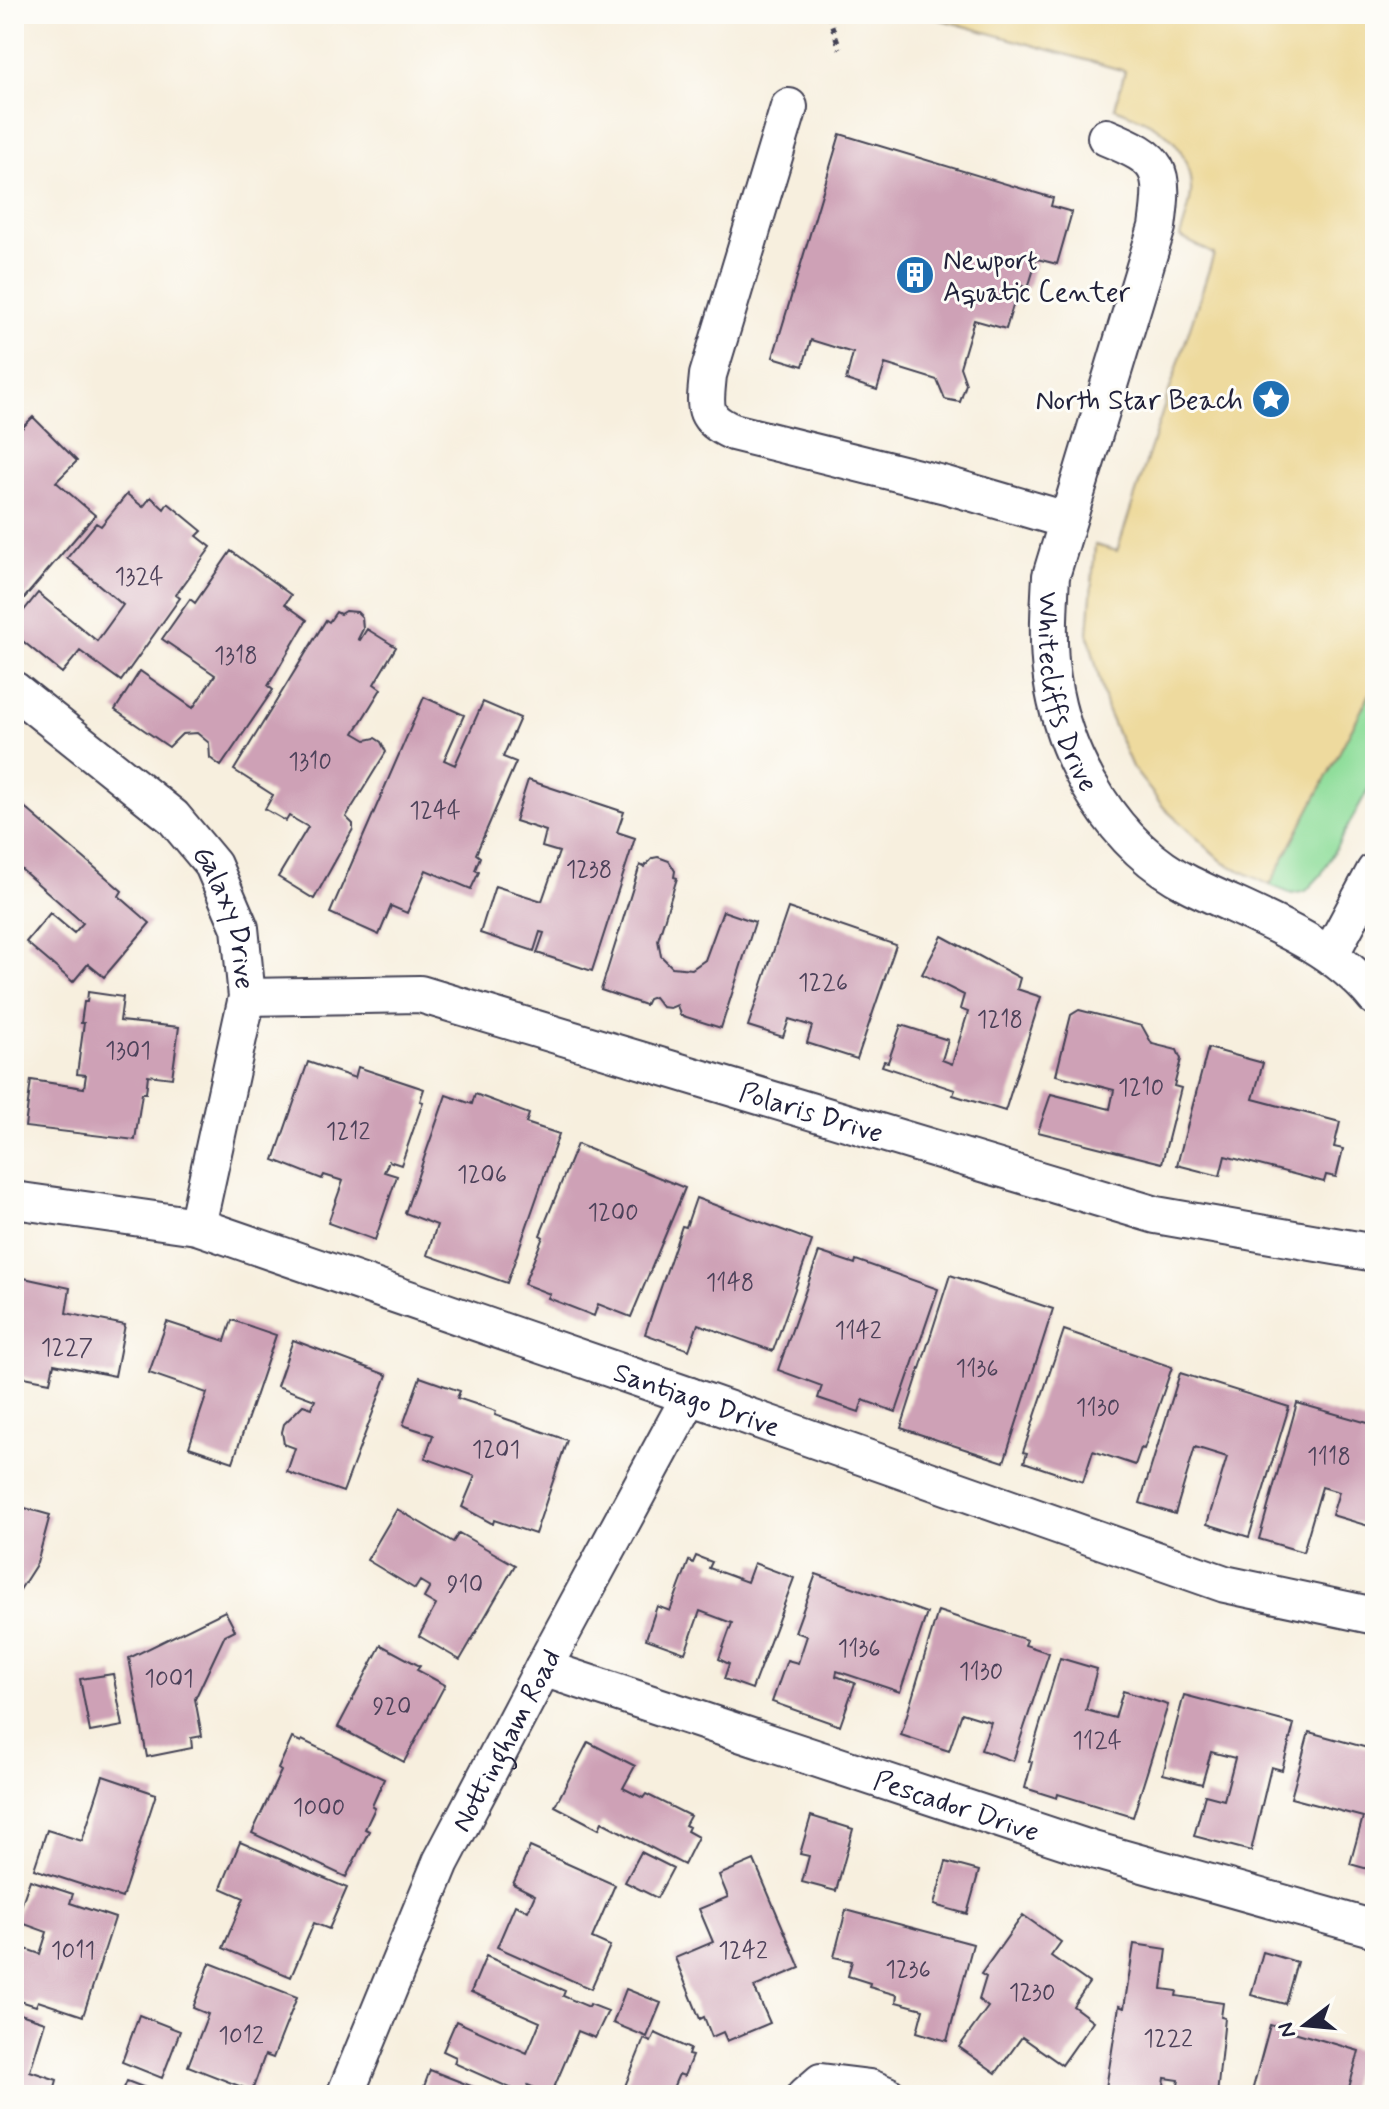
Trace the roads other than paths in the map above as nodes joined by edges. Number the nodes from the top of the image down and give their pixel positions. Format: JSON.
{"nodes":[{"id":1,"x":789,"y":107,"type":"dead end"},
{"id":2,"x":1106,"y":137,"type":"dead end"},
{"id":3,"x":1066,"y":520,"type":"junction"},
{"id":4,"x":14,"y":690,"type":"edge"},
{"id":5,"x":1375,"y":871,"type":"edge"},
{"id":6,"x":1330,"y":955,"type":"junction"},
{"id":7,"x":247,"y":997,"type":"junction"},
{"id":8,"x":1375,"y":997,"type":"edge"},
{"id":9,"x":14,"y":1200,"type":"edge"},
{"id":10,"x":197,"y":1226,"type":"junction"},
{"id":11,"x":1375,"y":1253,"type":"edge"},
{"id":12,"x":690,"y":1396,"type":"junction"},
{"id":13,"x":1375,"y":1616,"type":"edge"},
{"id":14,"x":543,"y":1668,"type":"junction"},
{"id":15,"x":1375,"y":1929,"type":"edge"},
{"id":16,"x":345,"y":2095,"type":"edge"},
{"id":17,"x":806,"y":2095,"type":"edge"},
{"id":18,"x":887,"y":2095,"type":"edge"}],
"edges":[{"from":1,"to":3,"type":"street"},
{"from":2,"to":3,"type":"street","name":"Whitecliffs Drive"},
{"from":3,"to":6,"type":"street","name":"Whitecliffs Drive"},
{"from":4,"to":7,"type":"street","name":"Galaxy Drive"},
{"from":5,"to":6,"type":"street"},
{"from":6,"to":8,"type":"street","name":"Whitecliffs Drive"},
{"from":7,"to":10,"type":"street","name":"Galaxy Drive"},
{"from":7,"to":11,"type":"street","name":"Polaris Drive"},
{"from":9,"to":10,"type":"street","name":"Santiago Drive"},
{"from":10,"to":12,"type":"street","name":"Santiago Drive"},
{"from":12,"to":13,"type":"street","name":"Santiago Drive"},
{"from":12,"to":14,"type":"street","name":"Nottingham Road"},
{"from":14,"to":15,"type":"street","name":"Pescador Drive"},
{"from":14,"to":16,"type":"street","name":"Nottingham Road"},
{"from":17,"to":18,"type":"street"}]}
